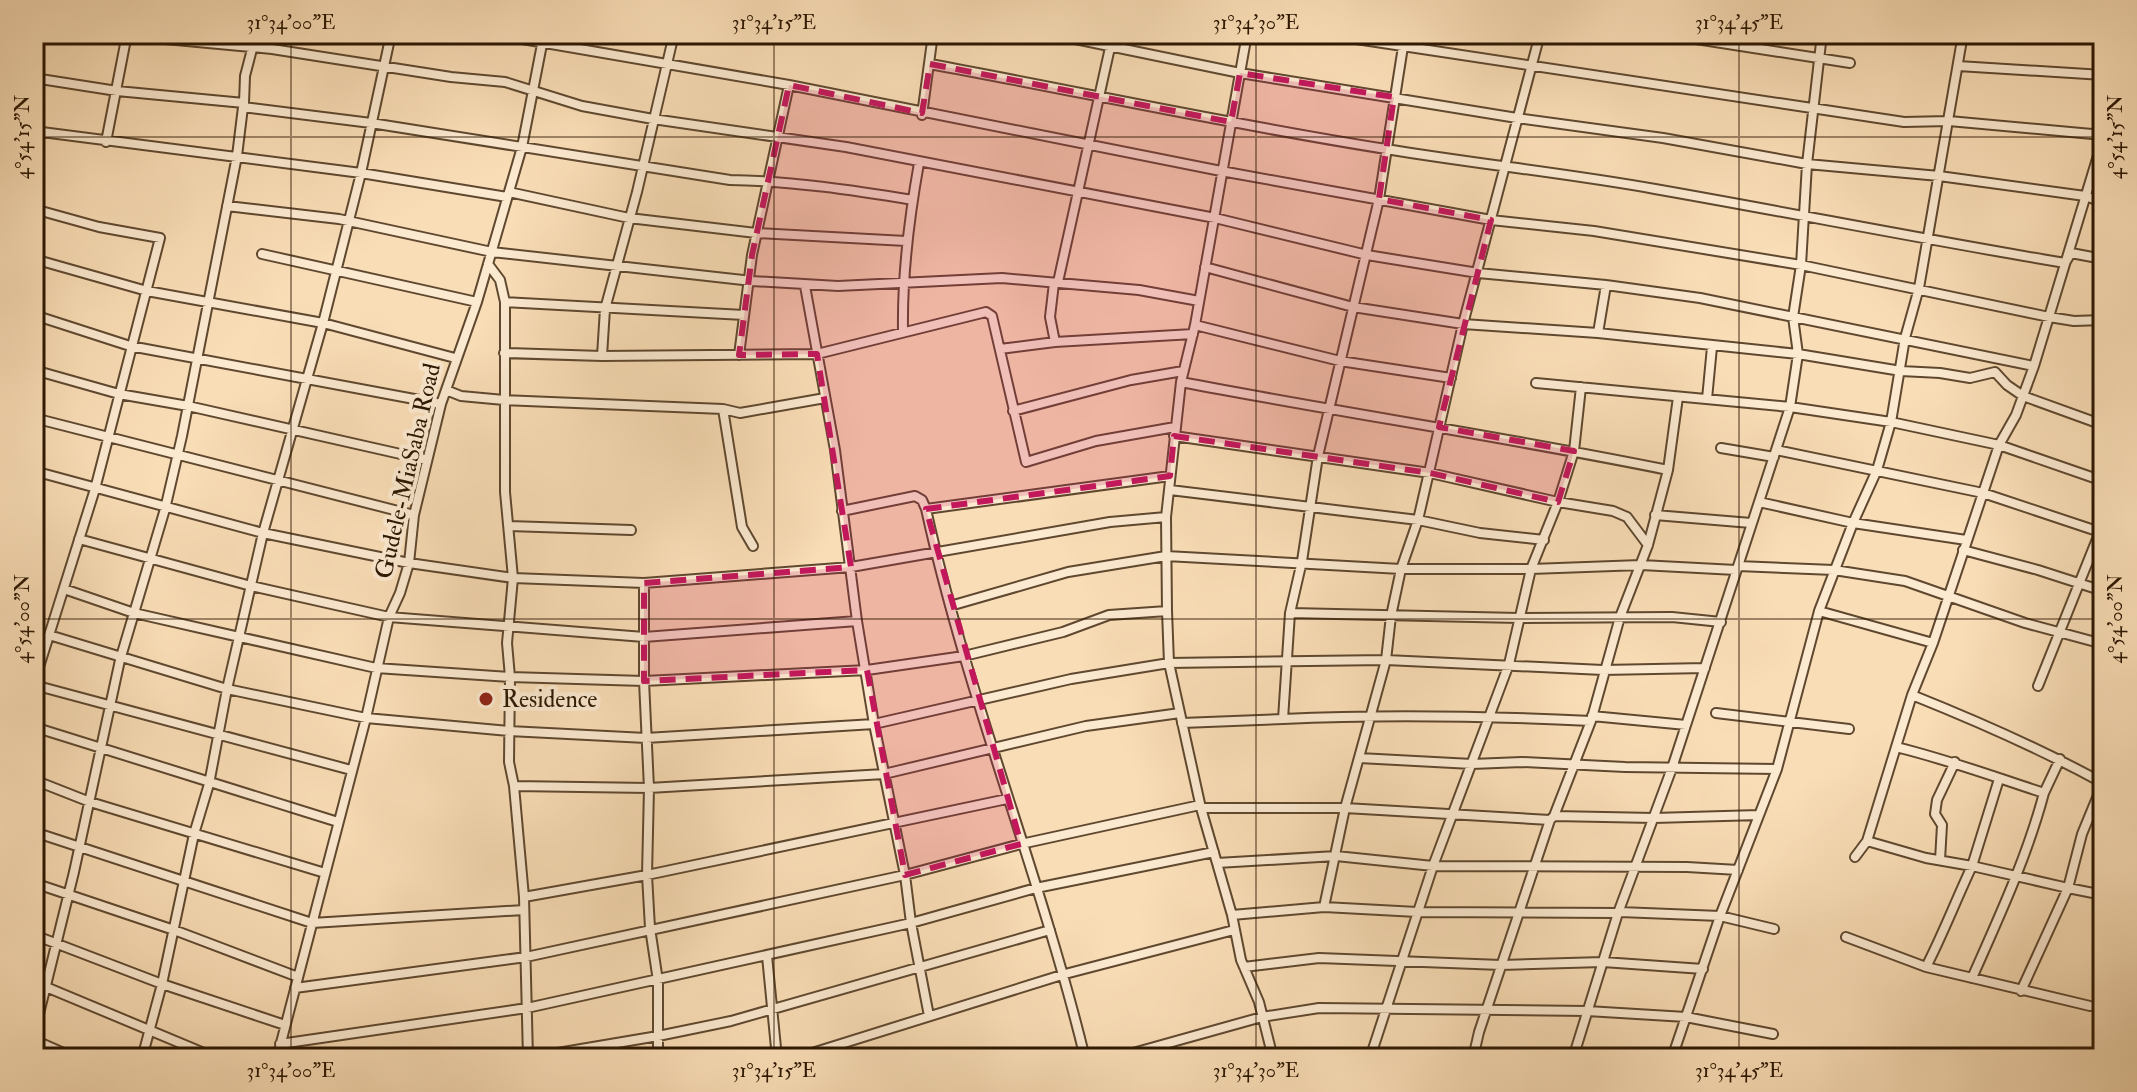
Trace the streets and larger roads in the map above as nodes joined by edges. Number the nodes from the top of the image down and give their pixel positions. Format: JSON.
{"nodes":[{"id":1,"x":111,"y":34,"type":"edge"},
{"id":2,"x":256,"y":34,"type":"edge"},
{"id":3,"x":391,"y":34,"type":"edge"},
{"id":4,"x":493,"y":34,"type":"edge"},
{"id":5,"x":674,"y":34,"type":"edge"},
{"id":6,"x":933,"y":34,"type":"edge"},
{"id":7,"x":1051,"y":34,"type":"edge"},
{"id":8,"x":1113,"y":34,"type":"edge"},
{"id":9,"x":1247,"y":34,"type":"edge"},
{"id":10,"x":1323,"y":34,"type":"edge"},
{"id":11,"x":1405,"y":34,"type":"edge"},
{"id":12,"x":1540,"y":34,"type":"edge"},
{"id":13,"x":1664,"y":34,"type":"edge"},
{"id":14,"x":1822,"y":34,"type":"edge"},
{"id":15,"x":1963,"y":34,"type":"edge"},
{"id":16,"x":127,"y":35,"type":"edge"},
{"id":17,"x":1685,"y":35,"type":"edge"},
{"id":18,"x":543,"y":38,"type":"edge"},
{"id":19,"x":1110,"y":46,"type":"junction"},
{"id":20,"x":252,"y":47,"type":"junction"},
{"id":21,"x":1403,"y":48,"type":"junction"},
{"id":22,"x":1819,"y":56,"type":"junction"},
{"id":23,"x":1850,"y":63,"type":"dead end"},
{"id":24,"x":930,"y":64,"type":"junction"},
{"id":25,"x":666,"y":65,"type":"junction"},
{"id":26,"x":1958,"y":66,"type":"junction"},
{"id":27,"x":384,"y":67,"type":"junction"},
{"id":28,"x":1531,"y":67,"type":"junction"},
{"id":29,"x":1240,"y":73,"type":"junction"},
{"id":30,"x":2103,"y":75,"type":"edge"},
{"id":31,"x":34,"y":78,"type":"edge"},
{"id":32,"x":789,"y":85,"type":"junction"},
{"id":33,"x":534,"y":89,"type":"junction"},
{"id":34,"x":117,"y":91,"type":"junction"},
{"id":35,"x":1100,"y":95,"type":"junction"},
{"id":36,"x":1394,"y":97,"type":"junction"},
{"id":37,"x":243,"y":105,"type":"junction"},
{"id":38,"x":1815,"y":110,"type":"junction"},
{"id":39,"x":922,"y":115,"type":"dead end"},
{"id":40,"x":1517,"y":118,"type":"junction"},
{"id":41,"x":653,"y":119,"type":"junction"},
{"id":42,"x":1949,"y":121,"type":"junction"},
{"id":43,"x":1231,"y":122,"type":"junction"},
{"id":44,"x":371,"y":123,"type":"junction"},
{"id":45,"x":36,"y":131,"type":"edge"},
{"id":46,"x":777,"y":137,"type":"junction"},
{"id":47,"x":2103,"y":137,"type":"edge"},
{"id":48,"x":106,"y":142,"type":"junction"},
{"id":49,"x":1088,"y":143,"type":"junction"},
{"id":50,"x":522,"y":147,"type":"junction"},
{"id":51,"x":1386,"y":149,"type":"junction"},
{"id":52,"x":34,"y":155,"type":"edge"},
{"id":53,"x":237,"y":156,"type":"junction"},
{"id":54,"x":919,"y":163,"type":"junction"},
{"id":55,"x":1807,"y":164,"type":"junction"},
{"id":56,"x":643,"y":167,"type":"junction"},
{"id":57,"x":1503,"y":167,"type":"junction"},
{"id":58,"x":1221,"y":171,"type":"junction"},
{"id":59,"x":361,"y":173,"type":"junction"},
{"id":60,"x":1939,"y":176,"type":"junction"},
{"id":61,"x":767,"y":181,"type":"junction"},
{"id":62,"x":1078,"y":193,"type":"junction"},
{"id":63,"x":508,"y":195,"type":"junction"},
{"id":64,"x":2085,"y":196,"type":"junction"},
{"id":65,"x":1379,"y":199,"type":"junction"},
{"id":66,"x":913,"y":200,"type":"junction"},
{"id":67,"x":2103,"y":202,"type":"edge"},
{"id":68,"x":227,"y":206,"type":"junction"},
{"id":69,"x":34,"y":209,"type":"edge"},
{"id":70,"x":629,"y":218,"type":"junction"},
{"id":71,"x":1215,"y":218,"type":"junction"},
{"id":72,"x":1805,"y":218,"type":"junction"},
{"id":73,"x":1491,"y":220,"type":"junction"},
{"id":74,"x":349,"y":221,"type":"junction"},
{"id":75,"x":756,"y":233,"type":"junction"},
{"id":76,"x":1928,"y":240,"type":"junction"},
{"id":77,"x":906,"y":241,"type":"junction"},
{"id":78,"x":492,"y":252,"type":"junction"},
{"id":79,"x":262,"y":254,"type":"dead end"},
{"id":80,"x":1367,"y":255,"type":"junction"},
{"id":81,"x":34,"y":259,"type":"edge"},
{"id":82,"x":2103,"y":259,"type":"edge"},
{"id":83,"x":2065,"y":263,"type":"junction"},
{"id":84,"x":488,"y":264,"type":"junction"},
{"id":85,"x":1801,"y":265,"type":"junction"},
{"id":86,"x":617,"y":266,"type":"junction"},
{"id":87,"x":1205,"y":267,"type":"junction"},
{"id":88,"x":337,"y":270,"type":"junction"},
{"id":89,"x":1478,"y":273,"type":"junction"},
{"id":90,"x":749,"y":279,"type":"junction"},
{"id":91,"x":1058,"y":282,"type":"junction"},
{"id":92,"x":903,"y":285,"type":"junction"},
{"id":93,"x":1606,"y":285,"type":"junction"},
{"id":94,"x":805,"y":286,"type":"junction"},
{"id":95,"x":1919,"y":288,"type":"junction"},
{"id":96,"x":147,"y":291,"type":"junction"},
{"id":97,"x":1199,"y":301,"type":"junction"},
{"id":98,"x":477,"y":302,"type":"junction"},
{"id":99,"x":505,"y":302,"type":"junction"},
{"id":100,"x":209,"y":303,"type":"junction"},
{"id":101,"x":1353,"y":307,"type":"junction"},
{"id":102,"x":605,"y":309,"type":"junction"},
{"id":103,"x":34,"y":315,"type":"edge"},
{"id":104,"x":744,"y":315,"type":"junction"},
{"id":105,"x":1793,"y":317,"type":"junction"},
{"id":106,"x":2049,"y":317,"type":"junction"},
{"id":107,"x":2103,"y":320,"type":"edge"},
{"id":108,"x":323,"y":323,"type":"junction"},
{"id":109,"x":1463,"y":324,"type":"junction"},
{"id":110,"x":1194,"y":329,"type":"junction"},
{"id":111,"x":903,"y":331,"type":"junction"},
{"id":112,"x":1598,"y":333,"type":"junction"},
{"id":113,"x":1905,"y":338,"type":"junction"},
{"id":114,"x":1055,"y":342,"type":"junction"},
{"id":115,"x":130,"y":346,"type":"junction"},
{"id":116,"x":1712,"y":347,"type":"junction"},
{"id":117,"x":1000,"y":349,"type":"junction"},
{"id":118,"x":504,"y":353,"type":"junction"},
{"id":119,"x":817,"y":354,"type":"junction"},
{"id":120,"x":1798,"y":354,"type":"junction"},
{"id":121,"x":739,"y":355,"type":"junction"},
{"id":122,"x":602,"y":356,"type":"junction"},
{"id":123,"x":455,"y":358,"type":"junction"},
{"id":124,"x":198,"y":359,"type":"junction"},
{"id":125,"x":1340,"y":361,"type":"junction"},
{"id":126,"x":2034,"y":366,"type":"junction"},
{"id":127,"x":34,"y":370,"type":"edge"},
{"id":128,"x":1183,"y":371,"type":"junction"},
{"id":129,"x":1901,"y":371,"type":"junction"},
{"id":130,"x":1451,"y":378,"type":"junction"},
{"id":131,"x":308,"y":379,"type":"junction"},
{"id":132,"x":1181,"y":382,"type":"junction"},
{"id":133,"x":1536,"y":383,"type":"dead end"},
{"id":134,"x":1581,"y":387,"type":"junction"},
{"id":135,"x":446,"y":390,"type":"junction"},
{"id":136,"x":119,"y":394,"type":"junction"},
{"id":137,"x":2023,"y":396,"type":"junction"},
{"id":138,"x":1678,"y":397,"type":"junction"},
{"id":139,"x":825,"y":398,"type":"junction"},
{"id":140,"x":1707,"y":399,"type":"junction"},
{"id":141,"x":504,"y":400,"type":"junction"},
{"id":142,"x":441,"y":404,"type":"junction"},
{"id":143,"x":188,"y":406,"type":"junction"},
{"id":144,"x":1790,"y":407,"type":"junction"},
{"id":145,"x":723,"y":409,"type":"junction"},
{"id":146,"x":1331,"y":410,"type":"junction"},
{"id":147,"x":1013,"y":411,"type":"junction"},
{"id":148,"x":34,"y":418,"type":"edge"},
{"id":149,"x":1891,"y":422,"type":"junction"},
{"id":150,"x":2103,"y":425,"type":"edge"},
{"id":151,"x":1439,"y":427,"type":"junction"},
{"id":152,"x":294,"y":429,"type":"junction"},
{"id":153,"x":1174,"y":432,"type":"junction"},
{"id":154,"x":108,"y":439,"type":"junction"},
{"id":155,"x":1999,"y":445,"type":"junction"},
{"id":156,"x":1721,"y":448,"type":"dead end"},
{"id":157,"x":1574,"y":451,"type":"junction"},
{"id":158,"x":1775,"y":453,"type":"junction"},
{"id":159,"x":178,"y":455,"type":"junction"},
{"id":160,"x":1318,"y":456,"type":"junction"},
{"id":161,"x":427,"y":460,"type":"junction"},
{"id":162,"x":1668,"y":470,"type":"junction"},
{"id":163,"x":1877,"y":470,"type":"junction"},
{"id":164,"x":34,"y":471,"type":"edge"},
{"id":165,"x":1430,"y":473,"type":"junction"},
{"id":166,"x":1170,"y":476,"type":"junction"},
{"id":167,"x":278,"y":481,"type":"junction"},
{"id":168,"x":2103,"y":481,"type":"edge"},
{"id":169,"x":95,"y":489,"type":"junction"},
{"id":170,"x":1170,"y":490,"type":"junction"},
{"id":171,"x":1983,"y":493,"type":"junction"},
{"id":172,"x":1558,"y":502,"type":"junction"},
{"id":173,"x":1759,"y":502,"type":"junction"},
{"id":174,"x":165,"y":509,"type":"junction"},
{"id":175,"x":926,"y":509,"type":"junction"},
{"id":176,"x":1310,"y":509,"type":"junction"},
{"id":177,"x":842,"y":511,"type":"junction"},
{"id":178,"x":414,"y":515,"type":"junction"},
{"id":179,"x":1655,"y":515,"type":"junction"},
{"id":180,"x":1166,"y":517,"type":"junction"},
{"id":181,"x":1418,"y":520,"type":"junction"},
{"id":182,"x":1751,"y":523,"type":"junction"},
{"id":183,"x":1853,"y":523,"type":"junction"},
{"id":184,"x":509,"y":526,"type":"junction"},
{"id":185,"x":2102,"y":529,"type":"edge"},
{"id":186,"x":631,"y":530,"type":"dead end"},
{"id":187,"x":263,"y":533,"type":"junction"},
{"id":188,"x":79,"y":539,"type":"junction"},
{"id":189,"x":1544,"y":540,"type":"junction"},
{"id":190,"x":1966,"y":540,"type":"junction"},
{"id":191,"x":1648,"y":545,"type":"junction"},
{"id":192,"x":753,"y":546,"type":"dead end"},
{"id":193,"x":1963,"y":550,"type":"junction"},
{"id":194,"x":935,"y":552,"type":"junction"},
{"id":195,"x":1166,"y":556,"type":"junction"},
{"id":196,"x":151,"y":557,"type":"junction"},
{"id":197,"x":1302,"y":561,"type":"junction"},
{"id":198,"x":409,"y":563,"type":"junction"},
{"id":199,"x":1641,"y":565,"type":"junction"},
{"id":200,"x":851,"y":567,"type":"junction"},
{"id":201,"x":1737,"y":568,"type":"junction"},
{"id":202,"x":1401,"y":569,"type":"junction"},
{"id":203,"x":1531,"y":569,"type":"junction"},
{"id":204,"x":1834,"y":570,"type":"junction"},
{"id":205,"x":513,"y":578,"type":"junction"},
{"id":206,"x":644,"y":583,"type":"junction"},
{"id":207,"x":2079,"y":583,"type":"junction"},
{"id":208,"x":251,"y":586,"type":"junction"},
{"id":209,"x":64,"y":589,"type":"junction"},
{"id":210,"x":2103,"y":591,"type":"edge"},
{"id":211,"x":1948,"y":594,"type":"junction"},
{"id":212,"x":950,"y":606,"type":"junction"},
{"id":213,"x":1167,"y":611,"type":"junction"},
{"id":214,"x":1819,"y":611,"type":"junction"},
{"id":215,"x":134,"y":613,"type":"junction"},
{"id":216,"x":1290,"y":613,"type":"junction"},
{"id":217,"x":1391,"y":616,"type":"junction"},
{"id":218,"x":389,"y":617,"type":"junction"},
{"id":219,"x":1620,"y":617,"type":"junction"},
{"id":220,"x":1519,"y":618,"type":"junction"},
{"id":221,"x":857,"y":621,"type":"junction"},
{"id":222,"x":1721,"y":622,"type":"junction"},
{"id":223,"x":508,"y":627,"type":"junction"},
{"id":224,"x":2060,"y":633,"type":"junction"},
{"id":225,"x":49,"y":635,"type":"junction"},
{"id":226,"x":239,"y":635,"type":"junction"},
{"id":227,"x":644,"y":637,"type":"junction"},
{"id":228,"x":1933,"y":643,"type":"junction"},
{"id":229,"x":2103,"y":644,"type":"edge"},
{"id":230,"x":38,"y":654,"type":"edge"},
{"id":231,"x":964,"y":656,"type":"junction"},
{"id":232,"x":121,"y":657,"type":"junction"},
{"id":233,"x":1288,"y":660,"type":"junction"},
{"id":234,"x":1386,"y":660,"type":"junction"},
{"id":235,"x":1169,"y":663,"type":"junction"},
{"id":236,"x":1509,"y":664,"type":"junction"},
{"id":237,"x":376,"y":668,"type":"junction"},
{"id":238,"x":1705,"y":668,"type":"junction"},
{"id":239,"x":867,"y":670,"type":"junction"},
{"id":240,"x":1603,"y":670,"type":"junction"},
{"id":241,"x":510,"y":677,"type":"junction"},
{"id":242,"x":644,"y":681,"type":"junction"},
{"id":243,"x":34,"y":684,"type":"edge"},
{"id":244,"x":2038,"y":686,"type":"dead end"},
{"id":245,"x":227,"y":689,"type":"junction"},
{"id":246,"x":1912,"y":695,"type":"junction"},
{"id":247,"x":976,"y":699,"type":"junction"},
{"id":248,"x":110,"y":707,"type":"junction"},
{"id":249,"x":1180,"y":713,"type":"junction"},
{"id":250,"x":1716,"y":713,"type":"dead end"},
{"id":251,"x":1369,"y":714,"type":"junction"},
{"id":252,"x":1490,"y":716,"type":"junction"},
{"id":253,"x":366,"y":718,"type":"junction"},
{"id":254,"x":1591,"y":718,"type":"junction"},
{"id":255,"x":1283,"y":719,"type":"junction"},
{"id":256,"x":1791,"y":720,"type":"junction"},
{"id":257,"x":1182,"y":723,"type":"junction"},
{"id":258,"x":874,"y":724,"type":"junction"},
{"id":259,"x":1686,"y":725,"type":"junction"},
{"id":260,"x":34,"y":727,"type":"edge"},
{"id":261,"x":1849,"y":729,"type":"dead end"},
{"id":262,"x":509,"y":731,"type":"junction"},
{"id":263,"x":219,"y":736,"type":"junction"},
{"id":264,"x":646,"y":738,"type":"junction"},
{"id":265,"x":1896,"y":747,"type":"junction"},
{"id":266,"x":102,"y":749,"type":"junction"},
{"id":267,"x":991,"y":750,"type":"junction"},
{"id":268,"x":1359,"y":758,"type":"junction"},
{"id":269,"x":2060,"y":759,"type":"junction"},
{"id":270,"x":1955,"y":762,"type":"junction"},
{"id":271,"x":1472,"y":764,"type":"junction"},
{"id":272,"x":1574,"y":766,"type":"junction"},
{"id":273,"x":1672,"y":768,"type":"junction"},
{"id":274,"x":1777,"y":769,"type":"junction"},
{"id":275,"x":351,"y":770,"type":"junction"},
{"id":276,"x":884,"y":774,"type":"junction"},
{"id":277,"x":1999,"y":779,"type":"junction"},
{"id":278,"x":34,"y":780,"type":"edge"},
{"id":279,"x":2103,"y":783,"type":"edge"},
{"id":280,"x":209,"y":784,"type":"junction"},
{"id":281,"x":514,"y":786,"type":"junction"},
{"id":282,"x":649,"y":788,"type":"junction"},
{"id":283,"x":2044,"y":793,"type":"junction"},
{"id":284,"x":1007,"y":799,"type":"junction"},
{"id":285,"x":90,"y":802,"type":"junction"},
{"id":286,"x":1200,"y":806,"type":"junction"},
{"id":287,"x":1345,"y":808,"type":"junction"},
{"id":288,"x":1453,"y":814,"type":"junction"},
{"id":289,"x":1759,"y":815,"type":"junction"},
{"id":290,"x":1552,"y":818,"type":"junction"},
{"id":291,"x":1654,"y":818,"type":"junction"},
{"id":292,"x":338,"y":822,"type":"junction"},
{"id":293,"x":892,"y":822,"type":"junction"},
{"id":294,"x":34,"y":832,"type":"edge"},
{"id":295,"x":194,"y":834,"type":"junction"},
{"id":296,"x":1867,"y":841,"type":"junction"},
{"id":297,"x":1021,"y":844,"type":"junction"},
{"id":298,"x":80,"y":848,"type":"junction"},
{"id":299,"x":1214,"y":852,"type":"junction"},
{"id":300,"x":1336,"y":856,"type":"junction"},
{"id":301,"x":1855,"y":857,"type":"dead end"},
{"id":302,"x":1940,"y":860,"type":"junction"},
{"id":303,"x":1217,"y":863,"type":"junction"},
{"id":304,"x":1433,"y":866,"type":"junction"},
{"id":305,"x":1534,"y":866,"type":"junction"},
{"id":306,"x":1972,"y":866,"type":"junction"},
{"id":307,"x":1638,"y":867,"type":"junction"},
{"id":308,"x":1738,"y":870,"type":"junction"},
{"id":309,"x":325,"y":873,"type":"junction"},
{"id":310,"x":647,"y":875,"type":"junction"},
{"id":311,"x":905,"y":875,"type":"junction"},
{"id":312,"x":2017,"y":877,"type":"junction"},
{"id":313,"x":183,"y":880,"type":"junction"},
{"id":314,"x":34,"y":883,"type":"edge"},
{"id":315,"x":1036,"y":888,"type":"junction"},
{"id":316,"x":2068,"y":888,"type":"junction"},
{"id":317,"x":69,"y":895,"type":"junction"},
{"id":318,"x":2103,"y":895,"type":"edge"},
{"id":319,"x":524,"y":897,"type":"junction"},
{"id":320,"x":1324,"y":907,"type":"junction"},
{"id":321,"x":524,"y":910,"type":"junction"},
{"id":322,"x":1417,"y":912,"type":"junction"},
{"id":323,"x":1517,"y":912,"type":"junction"},
{"id":324,"x":1619,"y":913,"type":"junction"},
{"id":325,"x":1232,"y":915,"type":"junction"},
{"id":326,"x":1720,"y":916,"type":"junction"},
{"id":327,"x":312,"y":923,"type":"junction"},
{"id":328,"x":911,"y":923,"type":"junction"},
{"id":329,"x":650,"y":928,"type":"junction"},
{"id":330,"x":1774,"y":929,"type":"dead end"},
{"id":331,"x":174,"y":930,"type":"junction"},
{"id":332,"x":1050,"y":930,"type":"junction"},
{"id":333,"x":1234,"y":930,"type":"junction"},
{"id":334,"x":34,"y":935,"type":"edge"},
{"id":335,"x":1846,"y":937,"type":"dead end"},
{"id":336,"x":57,"y":944,"type":"junction"},
{"id":337,"x":767,"y":956,"type":"junction"},
{"id":338,"x":526,"y":957,"type":"junction"},
{"id":339,"x":1401,"y":960,"type":"junction"},
{"id":340,"x":1603,"y":962,"type":"junction"},
{"id":341,"x":1501,"y":965,"type":"junction"},
{"id":342,"x":1244,"y":967,"type":"junction"},
{"id":343,"x":1926,"y":967,"type":"junction"},
{"id":344,"x":919,"y":968,"type":"junction"},
{"id":345,"x":1703,"y":969,"type":"junction"},
{"id":346,"x":1065,"y":974,"type":"junction"},
{"id":347,"x":298,"y":977,"type":"junction"},
{"id":348,"x":1972,"y":978,"type":"junction"},
{"id":349,"x":658,"y":981,"type":"junction"},
{"id":350,"x":34,"y":982,"type":"edge"},
{"id":351,"x":162,"y":984,"type":"junction"},
{"id":352,"x":46,"y":987,"type":"junction"},
{"id":353,"x":295,"y":988,"type":"junction"},
{"id":354,"x":2021,"y":991,"type":"junction"},
{"id":355,"x":2090,"y":1006,"type":"dead end"},
{"id":356,"x":527,"y":1008,"type":"junction"},
{"id":357,"x":1388,"y":1009,"type":"junction"},
{"id":358,"x":771,"y":1010,"type":"junction"},
{"id":359,"x":1487,"y":1011,"type":"junction"},
{"id":360,"x":1587,"y":1011,"type":"junction"},
{"id":361,"x":929,"y":1016,"type":"junction"},
{"id":362,"x":1262,"y":1017,"type":"junction"},
{"id":363,"x":1686,"y":1017,"type":"junction"},
{"id":364,"x":285,"y":1025,"type":"junction"},
{"id":365,"x":148,"y":1032,"type":"junction"},
{"id":366,"x":1773,"y":1034,"type":"dead end"},
{"id":367,"x":658,"y":1036,"type":"junction"},
{"id":368,"x":34,"y":1037,"type":"edge"},
{"id":369,"x":2103,"y":1042,"type":"edge"},
{"id":370,"x":280,"y":1044,"type":"junction"},
{"id":371,"x":75,"y":1058,"type":"edge"},
{"id":372,"x":142,"y":1058,"type":"edge"},
{"id":373,"x":216,"y":1058,"type":"edge"},
{"id":374,"x":277,"y":1058,"type":"edge"},
{"id":375,"x":528,"y":1058,"type":"edge"},
{"id":376,"x":658,"y":1058,"type":"edge"},
{"id":377,"x":777,"y":1058,"type":"edge"},
{"id":378,"x":796,"y":1058,"type":"edge"},
{"id":379,"x":1085,"y":1058,"type":"edge"},
{"id":380,"x":1115,"y":1058,"type":"edge"},
{"id":381,"x":1275,"y":1058,"type":"edge"},
{"id":382,"x":1370,"y":1058,"type":"edge"},
{"id":383,"x":1473,"y":1058,"type":"edge"},
{"id":384,"x":1573,"y":1058,"type":"edge"},
{"id":385,"x":1672,"y":1058,"type":"edge"},
{"id":386,"x":2096,"y":1058,"type":"edge"}],
"edges":[{"from":1,"to":16,"type":"street"},
{"from":2,"to":20,"type":"street"},
{"from":3,"to":27,"type":"street"},
{"from":4,"to":18,"type":"street"},
{"from":5,"to":25,"type":"street"},
{"from":6,"to":24,"type":"street"},
{"from":7,"to":19,"type":"street"},
{"from":8,"to":19,"type":"street"},
{"from":9,"to":29,"type":"street"},
{"from":10,"to":21,"type":"street"},
{"from":11,"to":21,"type":"street"},
{"from":12,"to":28,"type":"street"},
{"from":13,"to":17,"type":"street"},
{"from":14,"to":22,"type":"street"},
{"from":15,"to":26,"type":"street"},
{"from":16,"to":20,"type":"street"},
{"from":16,"to":34,"type":"street"},
{"from":17,"to":22,"type":"street"},
{"from":18,"to":25,"type":"street"},
{"from":18,"to":33,"type":"street","name":"Gudele-MiaSaba Road"},
{"from":19,"to":29,"type":"street"},
{"from":19,"to":35,"type":"street"},
{"from":20,"to":27,"type":"street"},
{"from":20,"to":37,"type":"street"},
{"from":21,"to":28,"type":"street"},
{"from":21,"to":36,"type":"street"},
{"from":22,"to":23,"type":"street"},
{"from":22,"to":38,"type":"street"},
{"from":24,"to":35,"type":"street"},
{"from":24,"to":39,"type":"street"},
{"from":25,"to":32,"type":"street"},
{"from":25,"to":41,"type":"street"},
{"from":26,"to":30,"type":"street"},
{"from":26,"to":42,"type":"street"},
{"from":27,"to":33,"type":"street"},
{"from":27,"to":44,"type":"street"},
{"from":28,"to":38,"type":"street"},
{"from":28,"to":40,"type":"street"},
{"from":29,"to":36,"type":"street"},
{"from":29,"to":43,"type":"street"},
{"from":31,"to":34,"type":"street"},
{"from":32,"to":46,"type":"street"},
{"from":32,"to":49,"type":"street"},
{"from":33,"to":41,"type":"street"},
{"from":33,"to":50,"type":"street","name":"Gudele-MiaSaba Road"},
{"from":34,"to":37,"type":"street"},
{"from":34,"to":48,"type":"street"},
{"from":35,"to":43,"type":"street"},
{"from":35,"to":49,"type":"street"},
{"from":36,"to":40,"type":"street"},
{"from":36,"to":51,"type":"street"},
{"from":37,"to":44,"type":"street"},
{"from":37,"to":53,"type":"street"},
{"from":38,"to":42,"type":"street"},
{"from":38,"to":55,"type":"street"},
{"from":40,"to":55,"type":"street"},
{"from":40,"to":57,"type":"street"},
{"from":41,"to":46,"type":"street"},
{"from":41,"to":56,"type":"street"},
{"from":42,"to":47,"type":"street"},
{"from":42,"to":60,"type":"street"},
{"from":43,"to":51,"type":"street"},
{"from":43,"to":58,"type":"street"},
{"from":44,"to":50,"type":"street"},
{"from":44,"to":59,"type":"street"},
{"from":45,"to":48,"type":"street"},
{"from":45,"to":52,"type":"street"},
{"from":46,"to":54,"type":"street"},
{"from":46,"to":61,"type":"street"},
{"from":47,"to":64,"type":"street"},
{"from":48,"to":53,"type":"street"},
{"from":49,"to":58,"type":"street"},
{"from":49,"to":62,"type":"street"},
{"from":50,"to":56,"type":"street"},
{"from":50,"to":63,"type":"street","name":"Gudele-MiaSaba Road"},
{"from":51,"to":57,"type":"street"},
{"from":51,"to":65,"type":"street"},
{"from":53,"to":59,"type":"street"},
{"from":53,"to":68,"type":"street"},
{"from":54,"to":62,"type":"street"},
{"from":54,"to":66,"type":"street"},
{"from":55,"to":60,"type":"street"},
{"from":55,"to":72,"type":"street"},
{"from":56,"to":61,"type":"street"},
{"from":56,"to":70,"type":"street"},
{"from":57,"to":72,"type":"street"},
{"from":57,"to":73,"type":"street"},
{"from":58,"to":65,"type":"street"},
{"from":58,"to":71,"type":"street"},
{"from":59,"to":63,"type":"street"},
{"from":59,"to":74,"type":"street"},
{"from":60,"to":64,"type":"street"},
{"from":60,"to":76,"type":"street"},
{"from":61,"to":66,"type":"street"},
{"from":61,"to":75,"type":"street"},
{"from":62,"to":71,"type":"street"},
{"from":62,"to":91,"type":"street"},
{"from":63,"to":70,"type":"street"},
{"from":63,"to":78,"type":"street","name":"Gudele-MiaSaba Road"},
{"from":64,"to":67,"type":"street"},
{"from":64,"to":83,"type":"street"},
{"from":65,"to":73,"type":"street"},
{"from":65,"to":80,"type":"street"},
{"from":66,"to":77,"type":"street"},
{"from":68,"to":74,"type":"street"},
{"from":68,"to":100,"type":"street"},
{"from":69,"to":96,"type":"street"},
{"from":70,"to":75,"type":"street"},
{"from":70,"to":86,"type":"street"},
{"from":71,"to":80,"type":"street"},
{"from":71,"to":87,"type":"street"},
{"from":72,"to":76,"type":"street"},
{"from":72,"to":85,"type":"street"},
{"from":73,"to":85,"type":"street"},
{"from":73,"to":89,"type":"street"},
{"from":74,"to":78,"type":"street"},
{"from":74,"to":88,"type":"street"},
{"from":75,"to":77,"type":"street"},
{"from":75,"to":90,"type":"street"},
{"from":76,"to":83,"type":"street"},
{"from":76,"to":95,"type":"street"},
{"from":77,"to":92,"type":"street"},
{"from":78,"to":84,"type":"street","name":"Gudele-MiaSaba Road"},
{"from":78,"to":86,"type":"street"},
{"from":79,"to":88,"type":"street"},
{"from":80,"to":89,"type":"street"},
{"from":80,"to":101,"type":"street"},
{"from":81,"to":96,"type":"street"},
{"from":82,"to":83,"type":"street"},
{"from":83,"to":106,"type":"street"},
{"from":84,"to":98,"type":"street","name":"Gudele-MiaSaba Road"},
{"from":84,"to":99,"type":"street"},
{"from":85,"to":95,"type":"street"},
{"from":85,"to":105,"type":"street"},
{"from":86,"to":90,"type":"street"},
{"from":86,"to":102,"type":"street"},
{"from":87,"to":97,"type":"street"},
{"from":87,"to":101,"type":"street"},
{"from":88,"to":98,"type":"street"},
{"from":88,"to":108,"type":"street"},
{"from":89,"to":93,"type":"street"},
{"from":89,"to":109,"type":"street"},
{"from":90,"to":94,"type":"street"},
{"from":90,"to":104,"type":"street"},
{"from":91,"to":92,"type":"street"},
{"from":91,"to":97,"type":"street"},
{"from":91,"to":114,"type":"street"},
{"from":92,"to":94,"type":"street"},
{"from":92,"to":111,"type":"street"},
{"from":93,"to":105,"type":"street"},
{"from":93,"to":112,"type":"street"},
{"from":94,"to":119,"type":"street"},
{"from":95,"to":106,"type":"street"},
{"from":95,"to":113,"type":"street"},
{"from":96,"to":100,"type":"street"},
{"from":96,"to":115,"type":"street"},
{"from":97,"to":110,"type":"street"},
{"from":98,"to":123,"type":"street","name":"Gudele-MiaSaba Road"},
{"from":99,"to":102,"type":"street"},
{"from":99,"to":118,"type":"street"},
{"from":100,"to":108,"type":"street"},
{"from":100,"to":124,"type":"street"},
{"from":101,"to":109,"type":"street"},
{"from":101,"to":125,"type":"street"},
{"from":102,"to":104,"type":"street"},
{"from":102,"to":122,"type":"street"},
{"from":103,"to":115,"type":"street"},
{"from":104,"to":121,"type":"street"},
{"from":105,"to":113,"type":"street"},
{"from":105,"to":120,"type":"street"},
{"from":106,"to":107,"type":"street"},
{"from":106,"to":126,"type":"street"},
{"from":108,"to":123,"type":"street"},
{"from":108,"to":131,"type":"street"},
{"from":109,"to":112,"type":"street"},
{"from":109,"to":130,"type":"street"},
{"from":110,"to":114,"type":"street"},
{"from":110,"to":125,"type":"street"},
{"from":110,"to":128,"type":"street"},
{"from":111,"to":117,"type":"street"},
{"from":111,"to":119,"type":"street"},
{"from":112,"to":116,"type":"street"},
{"from":113,"to":126,"type":"street"},
{"from":113,"to":129,"type":"street"},
{"from":114,"to":117,"type":"street"},
{"from":115,"to":124,"type":"street"},
{"from":115,"to":136,"type":"street"},
{"from":116,"to":120,"type":"street"},
{"from":116,"to":140,"type":"street"},
{"from":117,"to":147,"type":"street"},
{"from":118,"to":122,"type":"street"},
{"from":118,"to":141,"type":"street"},
{"from":119,"to":121,"type":"street"},
{"from":119,"to":139,"type":"street"},
{"from":120,"to":129,"type":"street"},
{"from":120,"to":144,"type":"street"},
{"from":121,"to":122,"type":"street"},
{"from":123,"to":135,"type":"street","name":"Gudele-MiaSaba Road"},
{"from":124,"to":131,"type":"street"},
{"from":124,"to":143,"type":"street"},
{"from":125,"to":130,"type":"street"},
{"from":125,"to":146,"type":"street"},
{"from":126,"to":137,"type":"street"},
{"from":127,"to":136,"type":"street"},
{"from":128,"to":132,"type":"street"},
{"from":128,"to":147,"type":"street"},
{"from":129,"to":137,"type":"street"},
{"from":129,"to":149,"type":"street"},
{"from":130,"to":151,"type":"street"},
{"from":131,"to":142,"type":"street"},
{"from":131,"to":152,"type":"street"},
{"from":132,"to":146,"type":"street"},
{"from":132,"to":153,"type":"street"},
{"from":133,"to":134,"type":"street"},
{"from":134,"to":138,"type":"street"},
{"from":134,"to":157,"type":"street"},
{"from":135,"to":141,"type":"street"},
{"from":135,"to":142,"type":"street","name":"Gudele-MiaSaba Road"},
{"from":136,"to":143,"type":"street"},
{"from":136,"to":154,"type":"street"},
{"from":137,"to":150,"type":"street"},
{"from":137,"to":155,"type":"street"},
{"from":138,"to":140,"type":"street"},
{"from":138,"to":162,"type":"street"},
{"from":139,"to":145,"type":"street"},
{"from":139,"to":177,"type":"street"},
{"from":140,"to":144,"type":"street"},
{"from":141,"to":145,"type":"street"},
{"from":141,"to":184,"type":"street"},
{"from":142,"to":161,"type":"street","name":"Gudele-MiaSaba Road"},
{"from":143,"to":152,"type":"street"},
{"from":143,"to":159,"type":"street"},
{"from":144,"to":149,"type":"street"},
{"from":144,"to":158,"type":"street"},
{"from":145,"to":192,"type":"street"},
{"from":146,"to":151,"type":"street"},
{"from":146,"to":160,"type":"street"},
{"from":147,"to":153,"type":"street"},
{"from":148,"to":154,"type":"street"},
{"from":149,"to":155,"type":"street"},
{"from":149,"to":163,"type":"street"},
{"from":151,"to":157,"type":"street"},
{"from":151,"to":165,"type":"street"},
{"from":152,"to":161,"type":"street"},
{"from":152,"to":167,"type":"street"},
{"from":153,"to":160,"type":"street"},
{"from":153,"to":166,"type":"street"},
{"from":154,"to":159,"type":"street"},
{"from":154,"to":169,"type":"street"},
{"from":155,"to":168,"type":"street"},
{"from":155,"to":171,"type":"street"},
{"from":156,"to":158,"type":"street"},
{"from":157,"to":162,"type":"street"},
{"from":157,"to":172,"type":"street"},
{"from":158,"to":163,"type":"street"},
{"from":158,"to":173,"type":"street"},
{"from":159,"to":167,"type":"street"},
{"from":159,"to":174,"type":"street"},
{"from":160,"to":165,"type":"street"},
{"from":160,"to":176,"type":"street"},
{"from":161,"to":178,"type":"street","name":"Gudele-MiaSaba Road"},
{"from":162,"to":179,"type":"street"},
{"from":163,"to":171,"type":"street"},
{"from":163,"to":183,"type":"street"},
{"from":164,"to":169,"type":"street"},
{"from":165,"to":172,"type":"street"},
{"from":165,"to":181,"type":"street"},
{"from":166,"to":170,"type":"street"},
{"from":166,"to":175,"type":"street"},
{"from":167,"to":178,"type":"street"},
{"from":167,"to":187,"type":"street"},
{"from":169,"to":174,"type":"street"},
{"from":169,"to":188,"type":"street"},
{"from":170,"to":176,"type":"street"},
{"from":170,"to":180,"type":"street"},
{"from":171,"to":185,"type":"street"},
{"from":171,"to":190,"type":"street"},
{"from":172,"to":189,"type":"street"},
{"from":172,"to":191,"type":"street"},
{"from":173,"to":182,"type":"street"},
{"from":173,"to":183,"type":"street"},
{"from":174,"to":187,"type":"street"},
{"from":174,"to":196,"type":"street"},
{"from":175,"to":177,"type":"street"},
{"from":175,"to":194,"type":"street"},
{"from":176,"to":181,"type":"street"},
{"from":176,"to":197,"type":"street"},
{"from":177,"to":200,"type":"street"},
{"from":178,"to":198,"type":"street","name":"Gudele-MiaSaba Road"},
{"from":179,"to":182,"type":"street"},
{"from":179,"to":191,"type":"street"},
{"from":180,"to":194,"type":"street"},
{"from":180,"to":195,"type":"street"},
{"from":181,"to":189,"type":"street"},
{"from":181,"to":202,"type":"street"},
{"from":182,"to":201,"type":"street"},
{"from":183,"to":190,"type":"street"},
{"from":183,"to":204,"type":"street"},
{"from":184,"to":186,"type":"street"},
{"from":184,"to":205,"type":"street"},
{"from":185,"to":207,"type":"street"},
{"from":187,"to":198,"type":"street"},
{"from":187,"to":208,"type":"street"},
{"from":188,"to":196,"type":"street"},
{"from":188,"to":209,"type":"street"},
{"from":189,"to":203,"type":"street"},
{"from":190,"to":193,"type":"street"},
{"from":191,"to":199,"type":"street"},
{"from":193,"to":207,"type":"street"},
{"from":193,"to":211,"type":"street"},
{"from":194,"to":200,"type":"street"},
{"from":194,"to":212,"type":"street"},
{"from":195,"to":197,"type":"street"},
{"from":195,"to":212,"type":"street"},
{"from":195,"to":213,"type":"street"},
{"from":196,"to":208,"type":"street"},
{"from":196,"to":215,"type":"street"},
{"from":197,"to":202,"type":"street"},
{"from":197,"to":216,"type":"street"},
{"from":198,"to":205,"type":"street"},
{"from":198,"to":218,"type":"street","name":"Gudele-MiaSaba Road"},
{"from":199,"to":201,"type":"street"},
{"from":199,"to":203,"type":"street"},
{"from":199,"to":219,"type":"street"},
{"from":200,"to":206,"type":"street"},
{"from":200,"to":221,"type":"street"},
{"from":201,"to":204,"type":"street"},
{"from":201,"to":222,"type":"street"},
{"from":202,"to":203,"type":"street"},
{"from":202,"to":217,"type":"street"},
{"from":203,"to":220,"type":"street"},
{"from":204,"to":211,"type":"street"},
{"from":204,"to":214,"type":"street"},
{"from":205,"to":206,"type":"street"},
{"from":205,"to":223,"type":"street"},
{"from":206,"to":227,"type":"street"},
{"from":207,"to":210,"type":"street"},
{"from":207,"to":224,"type":"street"},
{"from":208,"to":218,"type":"street"},
{"from":208,"to":226,"type":"street"},
{"from":209,"to":215,"type":"street"},
{"from":209,"to":225,"type":"street"},
{"from":211,"to":224,"type":"street"},
{"from":211,"to":228,"type":"street"},
{"from":212,"to":231,"type":"street"},
{"from":213,"to":231,"type":"street"},
{"from":213,"to":235,"type":"street"},
{"from":214,"to":228,"type":"street"},
{"from":214,"to":256,"type":"street"},
{"from":215,"to":226,"type":"street"},
{"from":215,"to":232,"type":"street"},
{"from":216,"to":217,"type":"street"},
{"from":216,"to":233,"type":"street"},
{"from":217,"to":220,"type":"street"},
{"from":217,"to":234,"type":"street"},
{"from":218,"to":223,"type":"street"},
{"from":218,"to":237,"type":"street","name":"Gudele-MiaSaba Road"},
{"from":219,"to":220,"type":"street"},
{"from":219,"to":222,"type":"street"},
{"from":219,"to":240,"type":"street"},
{"from":220,"to":236,"type":"street"},
{"from":221,"to":227,"type":"street"},
{"from":221,"to":239,"type":"street"},
{"from":222,"to":238,"type":"street"},
{"from":223,"to":227,"type":"street"},
{"from":223,"to":241,"type":"street"},
{"from":224,"to":229,"type":"street"},
{"from":224,"to":244,"type":"street"},
{"from":225,"to":230,"type":"street"},
{"from":225,"to":232,"type":"street"},
{"from":226,"to":237,"type":"street"},
{"from":226,"to":245,"type":"street"},
{"from":227,"to":242,"type":"street"},
{"from":228,"to":246,"type":"street"},
{"from":230,"to":243,"type":"street"},
{"from":231,"to":239,"type":"street"},
{"from":231,"to":247,"type":"street"},
{"from":232,"to":245,"type":"street"},
{"from":232,"to":248,"type":"street"},
{"from":233,"to":234,"type":"street"},
{"from":233,"to":235,"type":"street"},
{"from":233,"to":255,"type":"street"},
{"from":234,"to":236,"type":"street"},
{"from":234,"to":251,"type":"street"},
{"from":235,"to":247,"type":"street"},
{"from":235,"to":249,"type":"street"},
{"from":236,"to":240,"type":"street"},
{"from":236,"to":252,"type":"street"},
{"from":237,"to":241,"type":"street"},
{"from":237,"to":253,"type":"street","name":"Gudele-MiaSaba Road"},
{"from":238,"to":240,"type":"street"},
{"from":238,"to":259,"type":"street"},
{"from":239,"to":242,"type":"street"},
{"from":239,"to":258,"type":"street"},
{"from":240,"to":254,"type":"street"},
{"from":241,"to":242,"type":"street"},
{"from":241,"to":262,"type":"street"},
{"from":242,"to":264,"type":"street"},
{"from":243,"to":248,"type":"street"},
{"from":245,"to":253,"type":"street"},
{"from":245,"to":263,"type":"street"},
{"from":246,"to":265,"type":"street"},
{"from":246,"to":269,"type":"street"},
{"from":247,"to":258,"type":"street"},
{"from":247,"to":267,"type":"street"},
{"from":248,"to":263,"type":"street"},
{"from":248,"to":266,"type":"street"},
{"from":249,"to":257,"type":"street"},
{"from":249,"to":267,"type":"street"},
{"from":250,"to":256,"type":"street"},
{"from":251,"to":252,"type":"street"},
{"from":251,"to":255,"type":"street"},
{"from":251,"to":268,"type":"street"},
{"from":252,"to":254,"type":"street"},
{"from":252,"to":271,"type":"street"},
{"from":253,"to":262,"type":"street"},
{"from":253,"to":275,"type":"street","name":"Gudele-MiaSaba Road"},
{"from":254,"to":259,"type":"street"},
{"from":254,"to":272,"type":"street"},
{"from":255,"to":257,"type":"street"},
{"from":256,"to":261,"type":"street"},
{"from":256,"to":274,"type":"street"},
{"from":257,"to":286,"type":"street"},
{"from":258,"to":264,"type":"street"},
{"from":258,"to":276,"type":"street"},
{"from":259,"to":273,"type":"street"},
{"from":260,"to":266,"type":"street"},
{"from":262,"to":264,"type":"street"},
{"from":262,"to":281,"type":"street"},
{"from":263,"to":275,"type":"street"},
{"from":263,"to":280,"type":"street"},
{"from":264,"to":282,"type":"street"},
{"from":265,"to":270,"type":"street"},
{"from":265,"to":296,"type":"street"},
{"from":266,"to":280,"type":"street"},
{"from":266,"to":285,"type":"street"},
{"from":267,"to":276,"type":"street"},
{"from":267,"to":284,"type":"street"},
{"from":268,"to":271,"type":"street"},
{"from":268,"to":287,"type":"street"},
{"from":269,"to":279,"type":"street"},
{"from":269,"to":283,"type":"street"},
{"from":270,"to":277,"type":"street"},
{"from":270,"to":302,"type":"street"},
{"from":271,"to":272,"type":"street"},
{"from":271,"to":288,"type":"street"},
{"from":272,"to":273,"type":"street"},
{"from":272,"to":290,"type":"street"},
{"from":273,"to":274,"type":"street"},
{"from":273,"to":291,"type":"street"},
{"from":274,"to":289,"type":"street"},
{"from":275,"to":292,"type":"street","name":"Gudele-MiaSaba Road"},
{"from":276,"to":282,"type":"street"},
{"from":276,"to":293,"type":"street"},
{"from":277,"to":283,"type":"street"},
{"from":277,"to":306,"type":"street"},
{"from":278,"to":285,"type":"street"},
{"from":279,"to":316,"type":"street"},
{"from":280,"to":292,"type":"street"},
{"from":280,"to":295,"type":"street"},
{"from":281,"to":282,"type":"street"},
{"from":281,"to":319,"type":"street"},
{"from":282,"to":310,"type":"street"},
{"from":283,"to":312,"type":"street"},
{"from":284,"to":293,"type":"street"},
{"from":284,"to":297,"type":"street"},
{"from":285,"to":295,"type":"street"},
{"from":285,"to":298,"type":"street"},
{"from":286,"to":287,"type":"street"},
{"from":286,"to":297,"type":"street"},
{"from":286,"to":299,"type":"street"},
{"from":287,"to":288,"type":"street"},
{"from":287,"to":300,"type":"street"},
{"from":288,"to":290,"type":"street"},
{"from":288,"to":304,"type":"street"},
{"from":289,"to":291,"type":"street"},
{"from":289,"to":308,"type":"street"},
{"from":290,"to":291,"type":"street"},
{"from":290,"to":305,"type":"street"},
{"from":291,"to":307,"type":"street"},
{"from":292,"to":309,"type":"street","name":"Gudele-MiaSaba Road"},
{"from":293,"to":310,"type":"street"},
{"from":293,"to":311,"type":"street"},
{"from":294,"to":298,"type":"street"},
{"from":295,"to":309,"type":"street"},
{"from":295,"to":313,"type":"street"},
{"from":296,"to":301,"type":"street"},
{"from":296,"to":302,"type":"street"},
{"from":297,"to":311,"type":"street"},
{"from":297,"to":315,"type":"street"},
{"from":298,"to":313,"type":"street"},
{"from":298,"to":317,"type":"street"},
{"from":299,"to":303,"type":"street"},
{"from":299,"to":315,"type":"street"},
{"from":300,"to":303,"type":"street"},
{"from":300,"to":304,"type":"street"},
{"from":300,"to":320,"type":"street"},
{"from":302,"to":306,"type":"street"},
{"from":303,"to":325,"type":"street"},
{"from":304,"to":305,"type":"street"},
{"from":304,"to":322,"type":"street"},
{"from":305,"to":307,"type":"street"},
{"from":305,"to":323,"type":"street"},
{"from":306,"to":312,"type":"street"},
{"from":306,"to":343,"type":"street"},
{"from":307,"to":308,"type":"street"},
{"from":307,"to":324,"type":"street"},
{"from":308,"to":326,"type":"street"},
{"from":309,"to":327,"type":"street","name":"Gudele-MiaSaba Road"},
{"from":310,"to":319,"type":"street"},
{"from":310,"to":329,"type":"street"},
{"from":311,"to":328,"type":"street"},
{"from":311,"to":329,"type":"street"},
{"from":312,"to":316,"type":"street"},
{"from":312,"to":348,"type":"street"},
{"from":313,"to":327,"type":"street"},
{"from":313,"to":331,"type":"street"},
{"from":314,"to":317,"type":"street"},
{"from":315,"to":328,"type":"street"},
{"from":315,"to":332,"type":"street"},
{"from":316,"to":318,"type":"street"},
{"from":316,"to":354,"type":"street"},
{"from":317,"to":331,"type":"street"},
{"from":317,"to":336,"type":"street"},
{"from":319,"to":321,"type":"street"},
{"from":320,"to":322,"type":"street"},
{"from":320,"to":325,"type":"street"},
{"from":321,"to":327,"type":"street"},
{"from":321,"to":338,"type":"street"},
{"from":322,"to":323,"type":"street"},
{"from":322,"to":339,"type":"street"},
{"from":323,"to":324,"type":"street"},
{"from":323,"to":341,"type":"street"},
{"from":324,"to":326,"type":"street"},
{"from":324,"to":340,"type":"street"},
{"from":325,"to":333,"type":"street"},
{"from":326,"to":330,"type":"street"},
{"from":326,"to":345,"type":"street"},
{"from":327,"to":347,"type":"street","name":"Gudele-MiaSaba Road"},
{"from":328,"to":337,"type":"street"},
{"from":328,"to":344,"type":"street"},
{"from":329,"to":338,"type":"street"},
{"from":329,"to":349,"type":"street"},
{"from":331,"to":347,"type":"street"},
{"from":331,"to":351,"type":"street"},
{"from":332,"to":344,"type":"street"},
{"from":332,"to":346,"type":"street"},
{"from":333,"to":342,"type":"street"},
{"from":333,"to":346,"type":"street"},
{"from":334,"to":336,"type":"street"},
{"from":335,"to":343,"type":"street"},
{"from":336,"to":351,"type":"street"},
{"from":336,"to":352,"type":"street"},
{"from":337,"to":349,"type":"street"},
{"from":337,"to":358,"type":"street"},
{"from":338,"to":353,"type":"street"},
{"from":338,"to":356,"type":"street"},
{"from":339,"to":341,"type":"street"},
{"from":339,"to":342,"type":"street"},
{"from":339,"to":357,"type":"street"},
{"from":340,"to":341,"type":"street"},
{"from":340,"to":345,"type":"street"},
{"from":340,"to":360,"type":"street"},
{"from":341,"to":359,"type":"street"},
{"from":342,"to":362,"type":"street"},
{"from":343,"to":348,"type":"street"},
{"from":344,"to":358,"type":"street"},
{"from":344,"to":361,"type":"street"},
{"from":345,"to":363,"type":"street"},
{"from":346,"to":361,"type":"street"},
{"from":346,"to":379,"type":"street"},
{"from":347,"to":353,"type":"street","name":"Gudele-MiaSaba Road"},
{"from":348,"to":354,"type":"street"},
{"from":349,"to":356,"type":"street"},
{"from":349,"to":367,"type":"street"},
{"from":350,"to":352,"type":"street"},
{"from":351,"to":364,"type":"street"},
{"from":351,"to":365,"type":"street"},
{"from":352,"to":365,"type":"street"},
{"from":352,"to":368,"type":"street"},
{"from":353,"to":364,"type":"street","name":"Gudele-MiaSaba Road"},
{"from":354,"to":355,"type":"street"},
{"from":356,"to":370,"type":"street"},
{"from":356,"to":375,"type":"street"},
{"from":357,"to":359,"type":"street"},
{"from":357,"to":362,"type":"street"},
{"from":357,"to":382,"type":"street"},
{"from":358,"to":367,"type":"street"},
{"from":358,"to":377,"type":"street"},
{"from":359,"to":360,"type":"street"},
{"from":359,"to":383,"type":"street"},
{"from":360,"to":363,"type":"street"},
{"from":360,"to":384,"type":"street"},
{"from":361,"to":378,"type":"street"},
{"from":362,"to":380,"type":"street"},
{"from":362,"to":381,"type":"street"},
{"from":363,"to":366,"type":"street"},
{"from":363,"to":385,"type":"street"},
{"from":364,"to":370,"type":"street","name":"Gudele-MiaSaba Road"},
{"from":365,"to":372,"type":"street"},
{"from":365,"to":373,"type":"street"},
{"from":367,"to":375,"type":"street"},
{"from":367,"to":376,"type":"street"},
{"from":368,"to":371,"type":"street"},
{"from":369,"to":386,"type":"street"},
{"from":370,"to":374,"type":"street","name":"Gudele-MiaSaba Road"}]}
